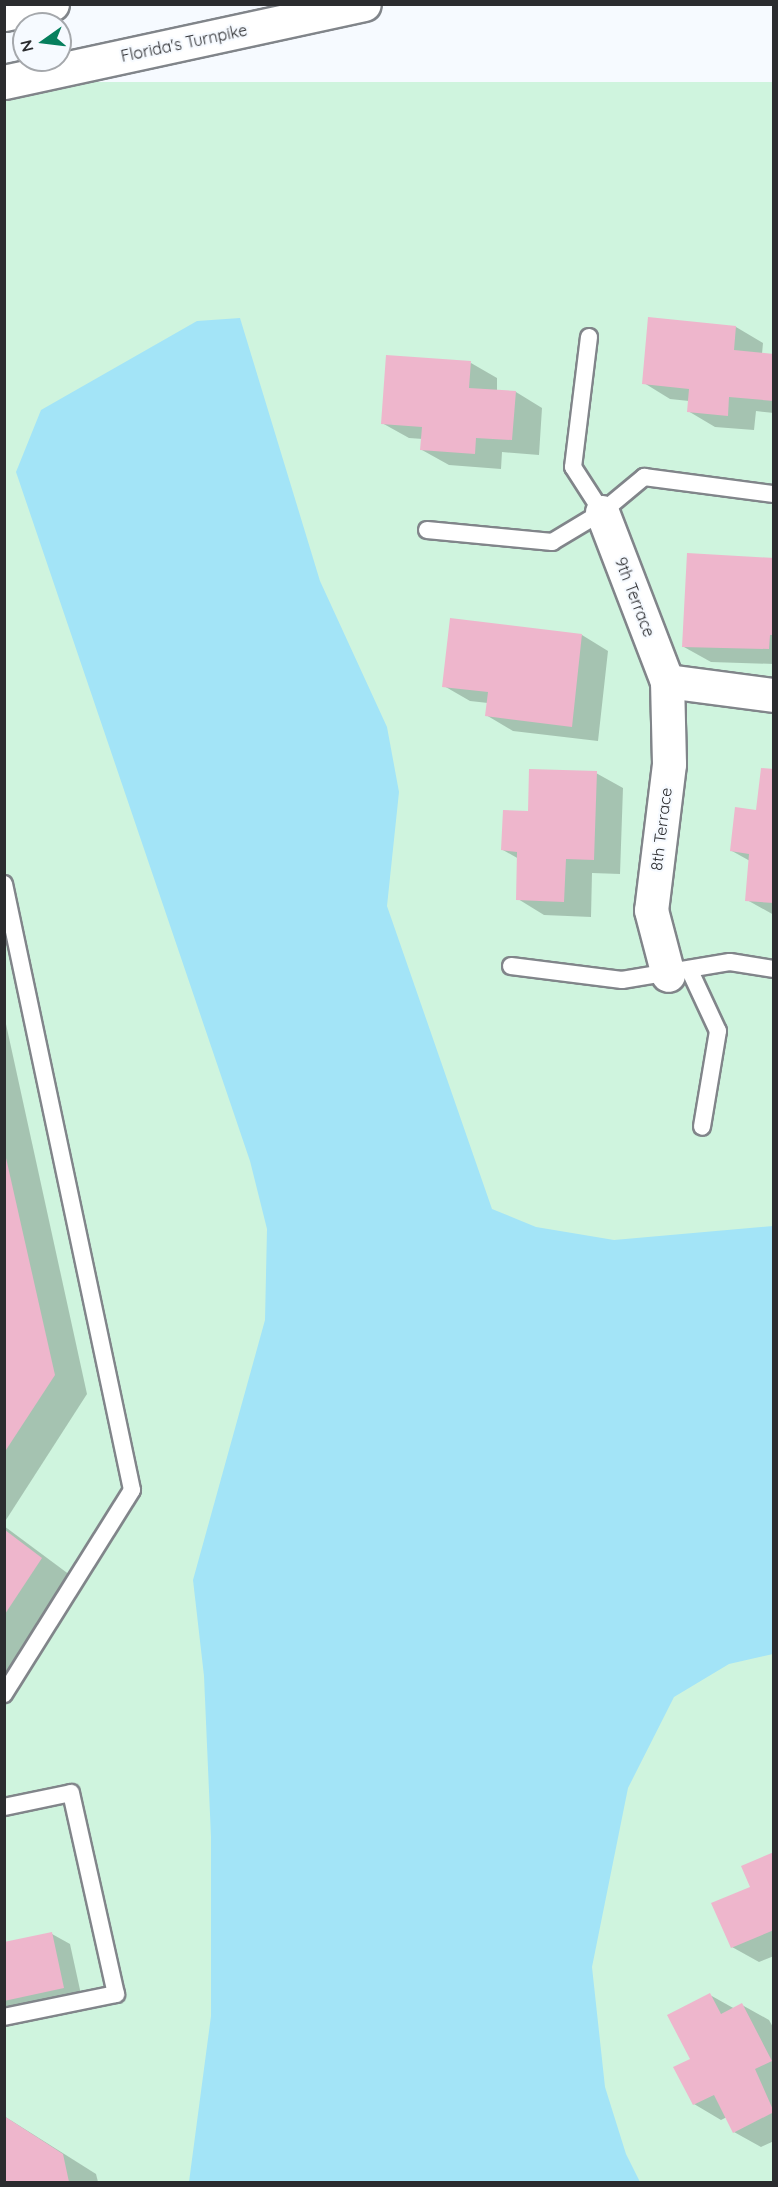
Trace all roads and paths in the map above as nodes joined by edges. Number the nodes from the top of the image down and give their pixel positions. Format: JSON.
{"nodes":[{"id":1,"x":52,"y":4,"type":"edge"},
{"id":2,"x":364,"y":4,"type":"edge"},
{"id":3,"x":4,"y":14,"type":"edge"},
{"id":4,"x":4,"y":82,"type":"edge"},
{"id":5,"x":588,"y":337,"type":"dead end"},
{"id":6,"x":774,"y":494,"type":"edge"},
{"id":7,"x":602,"y":512,"type":"junction"},
{"id":8,"x":427,"y":530,"type":"dead end"},
{"id":9,"x":667,"y":681,"type":"junction"},
{"id":10,"x":774,"y":695,"type":"edge"},
{"id":11,"x":4,"y":884,"type":"edge"},
{"id":12,"x":511,"y":966,"type":"dead end"},
{"id":13,"x":774,"y":969,"type":"edge"},
{"id":14,"x":679,"y":973,"type":"junction"},
{"id":15,"x":702,"y":1127,"type":"dead end"},
{"id":16,"x":4,"y":1694,"type":"edge"},
{"id":17,"x":4,"y":1807,"type":"edge"},
{"id":18,"x":4,"y":2017,"type":"edge"}],
"edges":[{"from":1,"to":3,"type":"main road"},
{"from":2,"to":4,"type":"main road","name":"Florida's Turnpike"},
{"from":5,"to":7,"type":"lane"},
{"from":6,"to":7,"type":"lane"},
{"from":7,"to":8,"type":"lane"},
{"from":7,"to":9,"type":"main road","name":"9th Terrace"},
{"from":9,"to":10,"type":"main road"},
{"from":9,"to":14,"type":"main road","name":"8th Terrace"},
{"from":11,"to":16,"type":"lane"},
{"from":12,"to":14,"type":"lane"},
{"from":13,"to":14,"type":"lane"},
{"from":14,"to":15,"type":"lane"},
{"from":17,"to":18,"type":"lane"}]}
